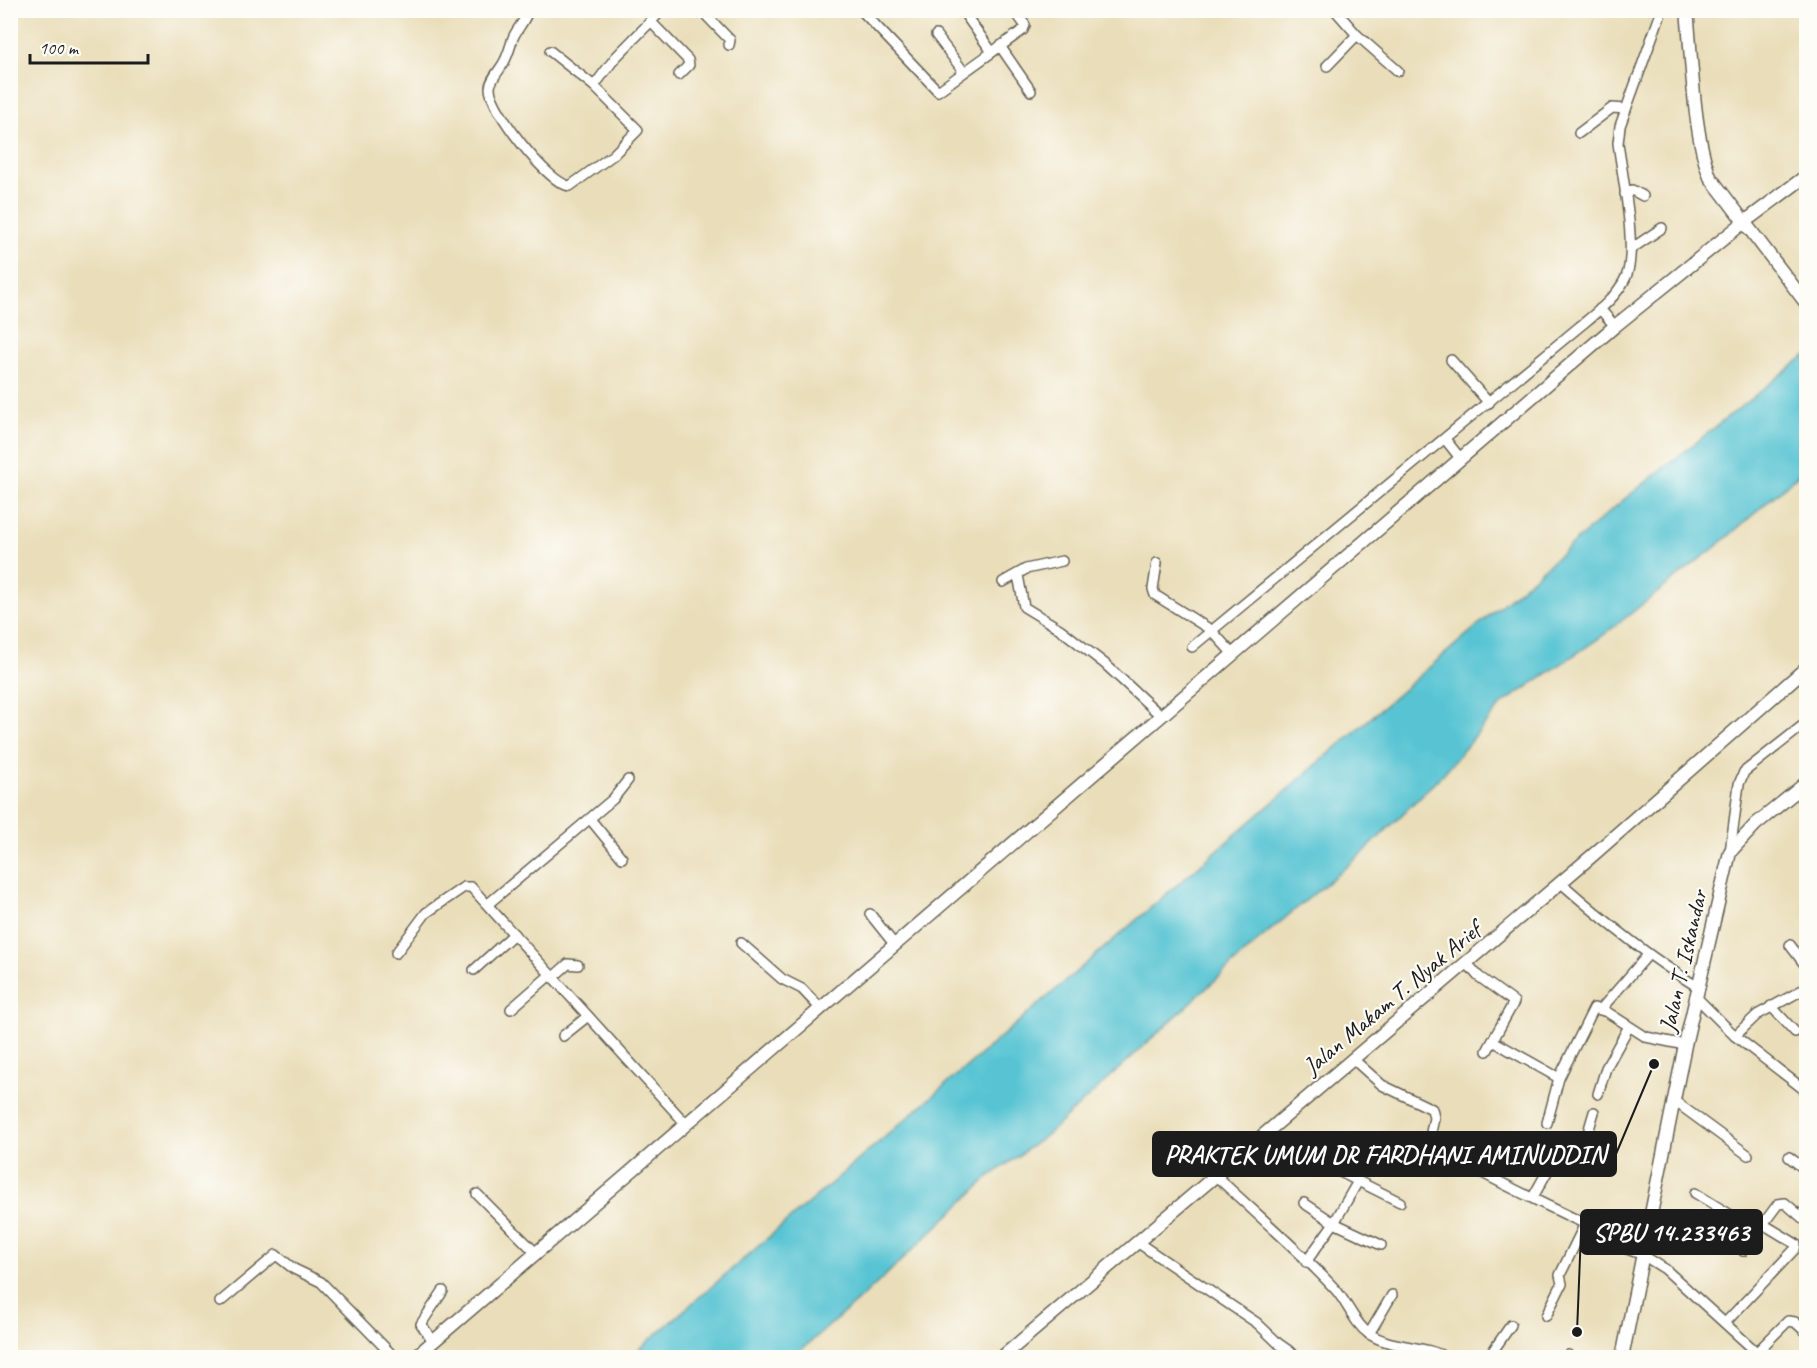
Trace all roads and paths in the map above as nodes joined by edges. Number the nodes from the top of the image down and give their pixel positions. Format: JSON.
{"nodes":[{"id":1,"x":528,"y":10,"type":"edge"},
{"id":2,"x":662,"y":10,"type":"edge"},
{"id":3,"x":701,"y":10,"type":"edge"},
{"id":4,"x":861,"y":10,"type":"edge"},
{"id":5,"x":962,"y":10,"type":"edge"},
{"id":6,"x":1014,"y":10,"type":"edge"},
{"id":7,"x":1335,"y":10,"type":"edge"},
{"id":8,"x":1662,"y":10,"type":"edge"},
{"id":9,"x":1687,"y":10,"type":"edge"},
{"id":10,"x":650,"y":21,"type":"junction"},
{"id":11,"x":936,"y":35,"type":"dead end"},
{"id":12,"x":1357,"y":35,"type":"junction"},
{"id":13,"x":729,"y":45,"type":"dead end"},
{"id":14,"x":996,"y":49,"type":"junction"},
{"id":15,"x":550,"y":51,"type":"dead end"},
{"id":16,"x":1327,"y":66,"type":"dead end"},
{"id":17,"x":1398,"y":70,"type":"dead end"},
{"id":18,"x":964,"y":72,"type":"junction"},
{"id":19,"x":679,"y":75,"type":"dead end"},
{"id":20,"x":594,"y":86,"type":"junction"},
{"id":21,"x":1031,"y":91,"type":"dead end"},
{"id":22,"x":1626,"y":109,"type":"junction"},
{"id":23,"x":1579,"y":133,"type":"dead end"},
{"id":24,"x":1806,"y":176,"type":"edge"},
{"id":25,"x":1625,"y":194,"type":"junction"},
{"id":26,"x":1643,"y":196,"type":"dead end"},
{"id":27,"x":1743,"y":223,"type":"junction"},
{"id":28,"x":1662,"y":228,"type":"dead end"},
{"id":29,"x":1631,"y":249,"type":"junction"},
{"id":30,"x":1806,"y":303,"type":"edge"},
{"id":31,"x":1600,"y":309,"type":"junction"},
{"id":32,"x":1615,"y":326,"type":"junction"},
{"id":33,"x":1451,"y":360,"type":"dead end"},
{"id":34,"x":1489,"y":403,"type":"junction"},
{"id":35,"x":1445,"y":439,"type":"junction"},
{"id":36,"x":1458,"y":455,"type":"junction"},
{"id":37,"x":1062,"y":561,"type":"dead end"},
{"id":38,"x":1157,"y":563,"type":"dead end"},
{"id":39,"x":1018,"y":575,"type":"junction"},
{"id":40,"x":1003,"y":582,"type":"dead end"},
{"id":41,"x":1212,"y":632,"type":"junction"},
{"id":42,"x":1192,"y":646,"type":"dead end"},
{"id":43,"x":1230,"y":651,"type":"junction"},
{"id":44,"x":1806,"y":668,"type":"edge"},
{"id":45,"x":1160,"y":715,"type":"junction"},
{"id":46,"x":1806,"y":723,"type":"edge"},
{"id":47,"x":628,"y":780,"type":"dead end"},
{"id":48,"x":1806,"y":783,"type":"edge"},
{"id":49,"x":590,"y":819,"type":"junction"},
{"id":50,"x":1730,"y":852,"type":"junction"},
{"id":51,"x":622,"y":858,"type":"dead end"},
{"id":52,"x":1560,"y":882,"type":"junction"},
{"id":53,"x":488,"y":904,"type":"junction"},
{"id":54,"x":870,"y":914,"type":"dead end"},
{"id":55,"x":514,"y":934,"type":"junction"},
{"id":56,"x":741,"y":943,"type":"dead end"},
{"id":57,"x":894,"y":944,"type":"junction"},
{"id":58,"x":1790,"y":945,"type":"dead end"},
{"id":59,"x":396,"y":953,"type":"dead end"},
{"id":60,"x":1647,"y":956,"type":"junction"},
{"id":61,"x":1467,"y":962,"type":"junction"},
{"id":62,"x":578,"y":965,"type":"dead end"},
{"id":63,"x":1806,"y":966,"type":"edge"},
{"id":64,"x":474,"y":970,"type":"dead end"},
{"id":65,"x":551,"y":976,"type":"junction"},
{"id":66,"x":1806,"y":988,"type":"edge"},
{"id":67,"x":1697,"y":992,"type":"junction"},
{"id":68,"x":818,"y":1006,"type":"junction"},
{"id":69,"x":1771,"y":1006,"type":"junction"},
{"id":70,"x":511,"y":1009,"type":"dead end"},
{"id":71,"x":1601,"y":1009,"type":"junction"},
{"id":72,"x":588,"y":1016,"type":"junction"},
{"id":73,"x":1628,"y":1028,"type":"junction"},
{"id":74,"x":1795,"y":1032,"type":"dead end"},
{"id":75,"x":563,"y":1035,"type":"dead end"},
{"id":76,"x":1735,"y":1036,"type":"junction"},
{"id":77,"x":1493,"y":1041,"type":"junction"},
{"id":78,"x":1685,"y":1045,"type":"junction"},
{"id":79,"x":1487,"y":1051,"type":"dead end"},
{"id":80,"x":1353,"y":1059,"type":"junction"},
{"id":81,"x":1559,"y":1078,"type":"junction"},
{"id":82,"x":1806,"y":1091,"type":"edge"},
{"id":83,"x":1598,"y":1094,"type":"dead end"},
{"id":84,"x":1673,"y":1100,"type":"junction"},
{"id":85,"x":1594,"y":1112,"type":"dead end"},
{"id":86,"x":683,"y":1121,"type":"junction"},
{"id":87,"x":1547,"y":1123,"type":"dead end"},
{"id":88,"x":1748,"y":1155,"type":"dead end"},
{"id":89,"x":1789,"y":1157,"type":"dead end"},
{"id":90,"x":1330,"y":1167,"type":"dead end"},
{"id":91,"x":1806,"y":1170,"type":"edge"},
{"id":92,"x":1215,"y":1175,"type":"junction"},
{"id":93,"x":1357,"y":1183,"type":"junction"},
{"id":94,"x":1695,"y":1193,"type":"dead end"},
{"id":95,"x":477,"y":1194,"type":"dead end"},
{"id":96,"x":1533,"y":1197,"type":"junction"},
{"id":97,"x":1400,"y":1202,"type":"dead end"},
{"id":98,"x":1304,"y":1203,"type":"dead end"},
{"id":99,"x":1806,"y":1221,"type":"edge"},
{"id":100,"x":1334,"y":1223,"type":"junction"},
{"id":101,"x":1585,"y":1224,"type":"junction"},
{"id":102,"x":1760,"y":1227,"type":"junction"},
{"id":103,"x":1137,"y":1242,"type":"junction"},
{"id":104,"x":1381,"y":1245,"type":"dead end"},
{"id":105,"x":530,"y":1246,"type":"junction"},
{"id":106,"x":1743,"y":1251,"type":"dead end"},
{"id":107,"x":1641,"y":1254,"type":"junction"},
{"id":108,"x":1306,"y":1262,"type":"junction"},
{"id":109,"x":443,"y":1291,"type":"dead end"},
{"id":110,"x":1392,"y":1295,"type":"dead end"},
{"id":111,"x":220,"y":1302,"type":"dead end"},
{"id":112,"x":1546,"y":1316,"type":"dead end"},
{"id":113,"x":1725,"y":1323,"type":"junction"},
{"id":114,"x":1511,"y":1324,"type":"dead end"},
{"id":115,"x":1806,"y":1332,"type":"edge"},
{"id":116,"x":427,"y":1334,"type":"junction"},
{"id":117,"x":1370,"y":1334,"type":"junction"},
{"id":118,"x":392,"y":1354,"type":"edge"},
{"id":119,"x":1426,"y":1354,"type":"edge"},
{"id":120,"x":1760,"y":1355,"type":"edge"},
{"id":121,"x":414,"y":1358,"type":"edge"},
{"id":122,"x":1001,"y":1358,"type":"edge"},
{"id":123,"x":1299,"y":1358,"type":"edge"},
{"id":124,"x":1447,"y":1358,"type":"edge"},
{"id":125,"x":1488,"y":1358,"type":"edge"},
{"id":126,"x":1622,"y":1358,"type":"edge"}],
"edges":[{"from":1,"to":20,"type":"street"},
{"from":2,"to":10,"type":"street"},
{"from":3,"to":13,"type":"street"},
{"from":4,"to":18,"type":"street"},
{"from":5,"to":14,"type":"street"},
{"from":6,"to":14,"type":"street"},
{"from":7,"to":12,"type":"street"},
{"from":8,"to":22,"type":"street"},
{"from":9,"to":27,"type":"street"},
{"from":10,"to":19,"type":"street"},
{"from":10,"to":20,"type":"street"},
{"from":11,"to":18,"type":"street"},
{"from":12,"to":16,"type":"street"},
{"from":12,"to":17,"type":"street"},
{"from":14,"to":18,"type":"street"},
{"from":14,"to":21,"type":"street"},
{"from":15,"to":20,"type":"street"},
{"from":22,"to":23,"type":"street"},
{"from":22,"to":25,"type":"street"},
{"from":24,"to":27,"type":"street"},
{"from":25,"to":26,"type":"street"},
{"from":25,"to":29,"type":"street"},
{"from":27,"to":30,"type":"street"},
{"from":27,"to":32,"type":"street"},
{"from":28,"to":29,"type":"street"},
{"from":29,"to":31,"type":"street"},
{"from":31,"to":32,"type":"street"},
{"from":31,"to":34,"type":"street"},
{"from":32,"to":36,"type":"street"},
{"from":33,"to":34,"type":"street"},
{"from":34,"to":35,"type":"street"},
{"from":35,"to":36,"type":"street"},
{"from":35,"to":41,"type":"street"},
{"from":36,"to":43,"type":"street"},
{"from":37,"to":39,"type":"street"},
{"from":38,"to":41,"type":"street"},
{"from":39,"to":40,"type":"street"},
{"from":39,"to":45,"type":"street"},
{"from":41,"to":42,"type":"street"},
{"from":41,"to":43,"type":"street"},
{"from":43,"to":45,"type":"street"},
{"from":44,"to":52,"type":"street","name":"Jalan Makam T. Nyak Arief"},
{"from":45,"to":57,"type":"street"},
{"from":46,"to":50,"type":"street"},
{"from":47,"to":49,"type":"street"},
{"from":48,"to":50,"type":"street","name":"Jalan T. Iskandar"},
{"from":49,"to":51,"type":"street"},
{"from":49,"to":53,"type":"street"},
{"from":50,"to":67,"type":"street","name":"Jalan T. Iskandar"},
{"from":52,"to":60,"type":"street"},
{"from":52,"to":61,"type":"street","name":"Jalan Makam T. Nyak Arief"},
{"from":53,"to":55,"type":"street"},
{"from":53,"to":59,"type":"street"},
{"from":54,"to":57,"type":"street"},
{"from":55,"to":64,"type":"street"},
{"from":55,"to":65,"type":"street"},
{"from":56,"to":68,"type":"street"},
{"from":57,"to":68,"type":"street"},
{"from":58,"to":63,"type":"street"},
{"from":60,"to":67,"type":"street"},
{"from":60,"to":71,"type":"street"},
{"from":61,"to":77,"type":"street"},
{"from":61,"to":80,"type":"street","name":"Jalan Makam T. Nyak Arief"},
{"from":62,"to":65,"type":"street"},
{"from":65,"to":70,"type":"street"},
{"from":65,"to":72,"type":"street"},
{"from":66,"to":69,"type":"street"},
{"from":67,"to":76,"type":"street"},
{"from":67,"to":78,"type":"street","name":"Jalan T. Iskandar"},
{"from":68,"to":86,"type":"street"},
{"from":69,"to":74,"type":"street"},
{"from":69,"to":76,"type":"street"},
{"from":71,"to":73,"type":"street"},
{"from":71,"to":81,"type":"street"},
{"from":72,"to":75,"type":"street"},
{"from":72,"to":86,"type":"street"},
{"from":73,"to":78,"type":"street"},
{"from":73,"to":83,"type":"street"},
{"from":76,"to":82,"type":"street"},
{"from":77,"to":79,"type":"street"},
{"from":77,"to":81,"type":"street"},
{"from":78,"to":84,"type":"street","name":"Jalan T. Iskandar"},
{"from":80,"to":92,"type":"street","name":"Jalan Makam T. Nyak Arief"},
{"from":80,"to":96,"type":"street"},
{"from":81,"to":87,"type":"street"},
{"from":84,"to":88,"type":"street"},
{"from":84,"to":107,"type":"street","name":"Jalan T. Iskandar"},
{"from":85,"to":96,"type":"street"},
{"from":86,"to":105,"type":"street"},
{"from":89,"to":91,"type":"street"},
{"from":90,"to":93,"type":"street"},
{"from":92,"to":103,"type":"street","name":"Jalan Makam T. Nyak Arief"},
{"from":92,"to":108,"type":"street"},
{"from":93,"to":97,"type":"street"},
{"from":93,"to":100,"type":"street"},
{"from":94,"to":102,"type":"street"},
{"from":95,"to":105,"type":"street"},
{"from":96,"to":101,"type":"street"},
{"from":98,"to":100,"type":"street"},
{"from":99,"to":102,"type":"street"},
{"from":100,"to":104,"type":"street"},
{"from":100,"to":108,"type":"street"},
{"from":101,"to":107,"type":"street"},
{"from":101,"to":112,"type":"street"},
{"from":102,"to":106,"type":"street"},
{"from":102,"to":113,"type":"street"},
{"from":103,"to":122,"type":"street","name":"Jalan Makam T. Nyak Arief"},
{"from":103,"to":123,"type":"street"},
{"from":105,"to":116,"type":"street"},
{"from":107,"to":113,"type":"street"},
{"from":107,"to":126,"type":"street","name":"Jalan T. Iskandar"},
{"from":108,"to":117,"type":"street"},
{"from":109,"to":116,"type":"street"},
{"from":110,"to":117,"type":"street"},
{"from":111,"to":118,"type":"street"},
{"from":113,"to":120,"type":"street"},
{"from":114,"to":125,"type":"street"},
{"from":115,"to":120,"type":"street"},
{"from":116,"to":121,"type":"street"},
{"from":117,"to":119,"type":"street"},
{"from":119,"to":124,"type":"street"}]}
